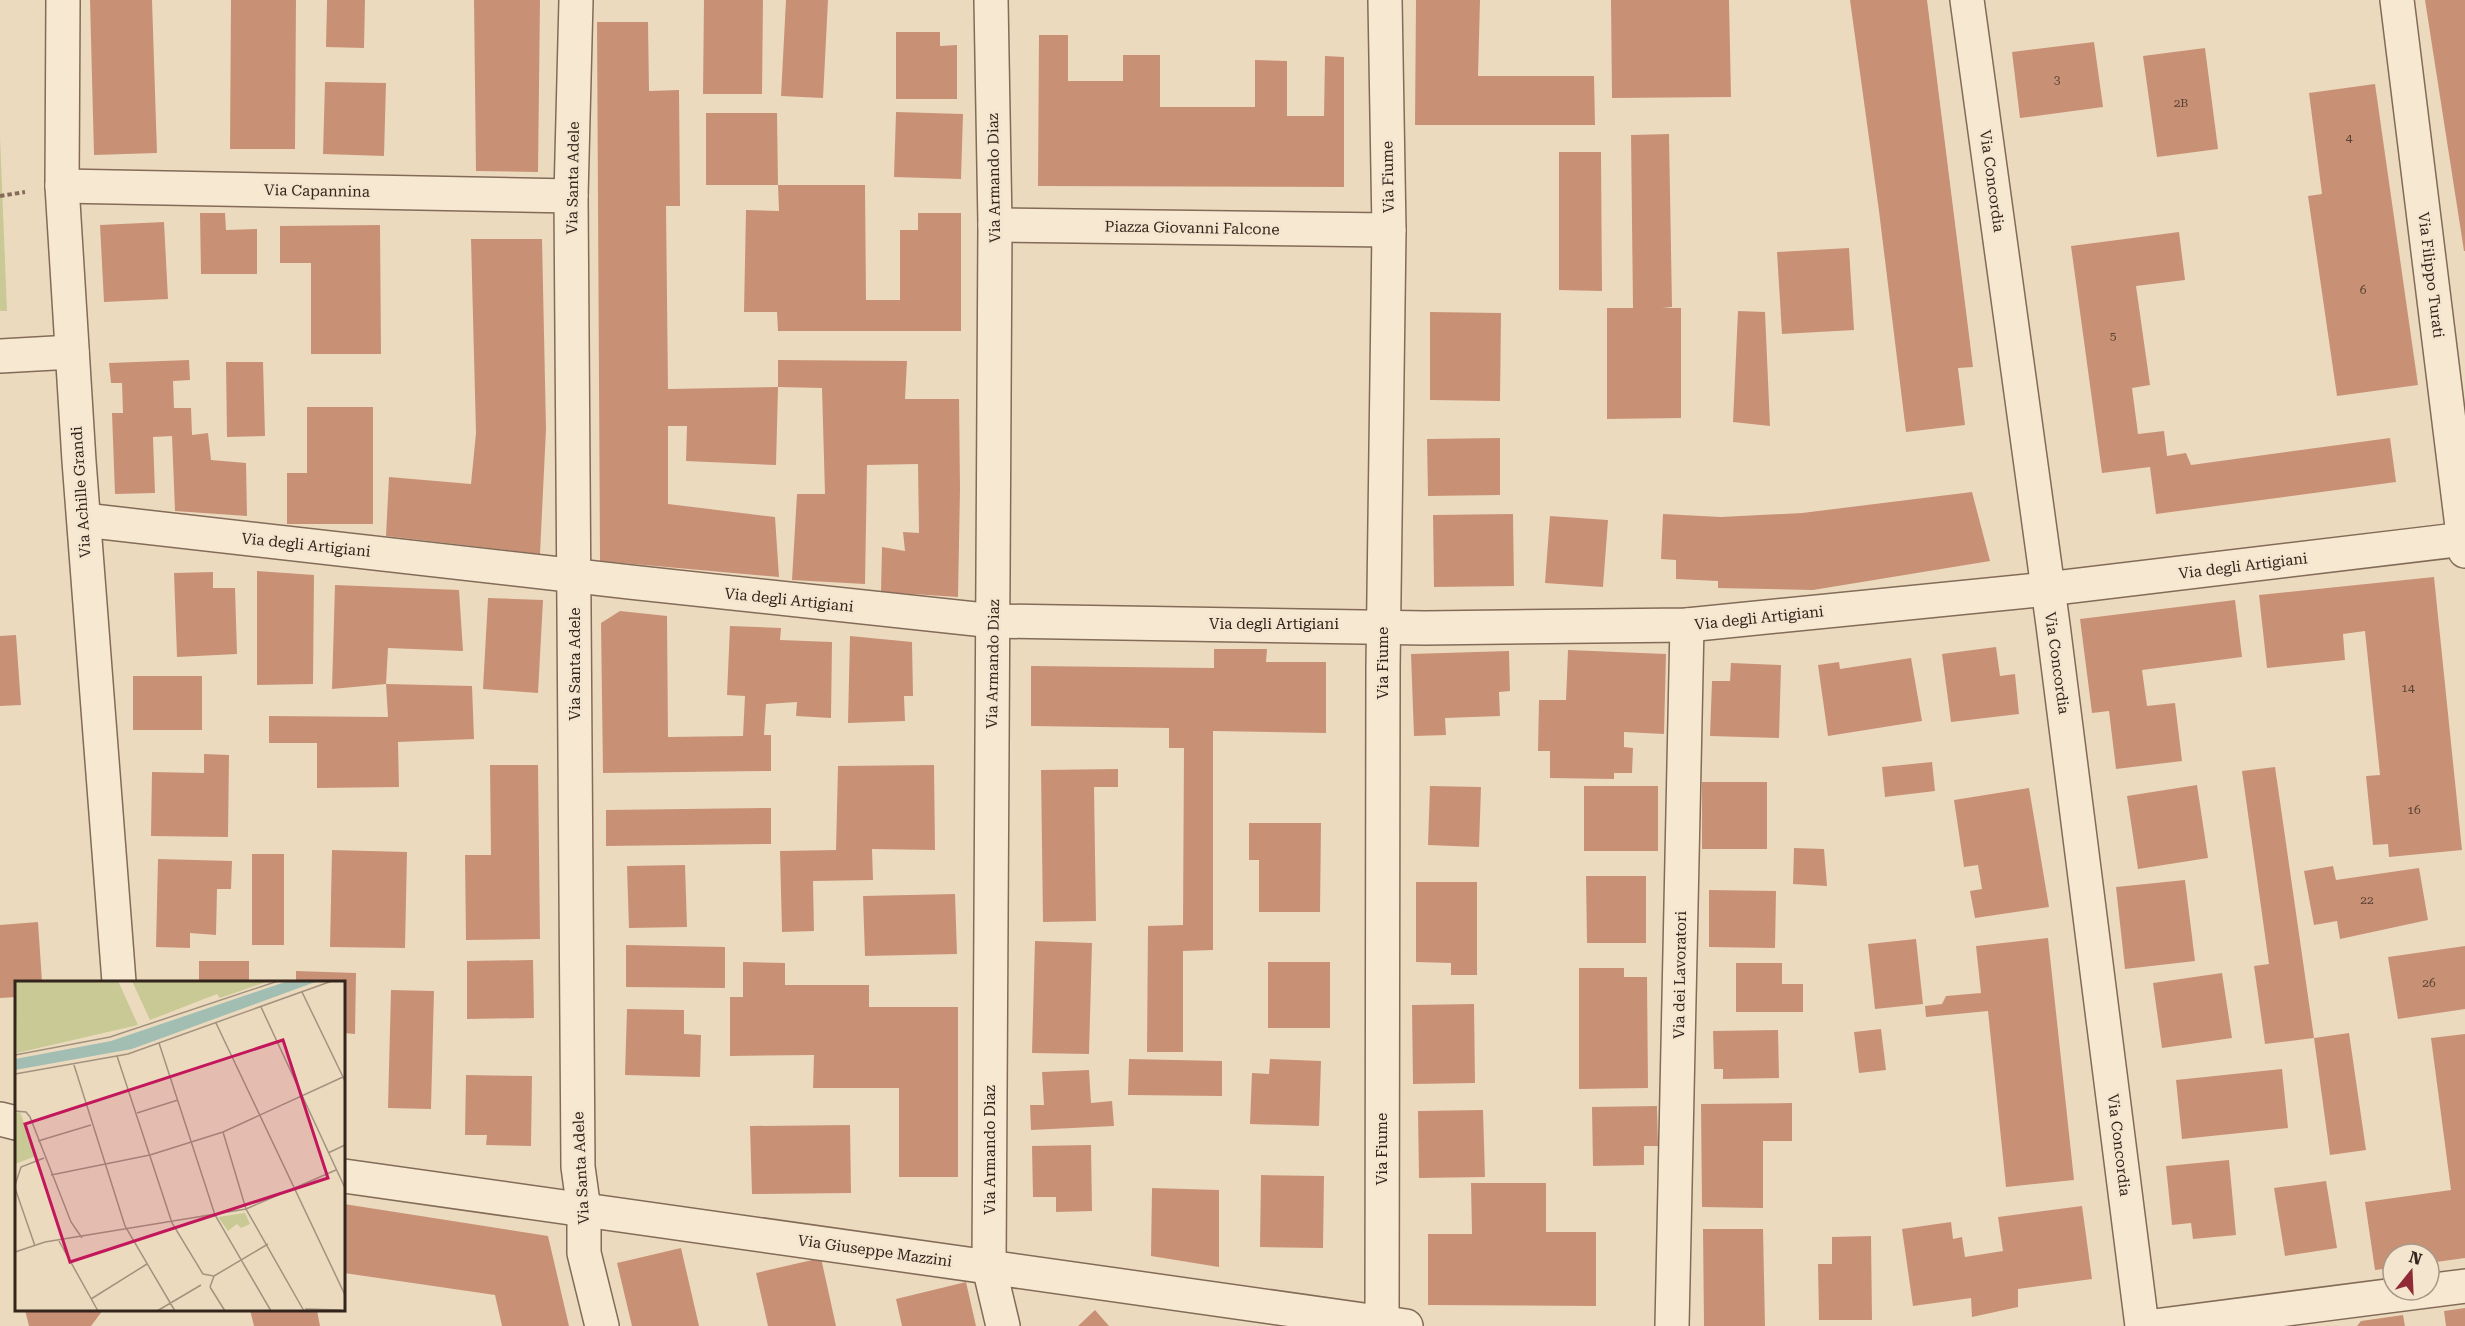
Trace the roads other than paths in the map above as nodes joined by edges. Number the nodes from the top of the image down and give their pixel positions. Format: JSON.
{"nodes":[{"id":1,"x":63,"y":0,"type":"edge"},
{"id":2,"x":576,"y":0,"type":"edge"},
{"id":3,"x":991,"y":0,"type":"edge"},
{"id":4,"x":1385,"y":0,"type":"edge"},
{"id":5,"x":1967,"y":0,"type":"edge"},
{"id":6,"x":2397,"y":0,"type":"edge"},
{"id":7,"x":62,"y":186,"type":"junction"},
{"id":8,"x":571,"y":196,"type":"junction"},
{"id":9,"x":995,"y":225,"type":"junction"},
{"id":10,"x":1389,"y":230,"type":"junction"},
{"id":11,"x":72,"y":352,"type":"junction"},
{"id":12,"x":0,"y":356,"type":"edge"},
{"id":13,"x":84,"y":520,"type":"junction"},
{"id":14,"x":2464,"y":543,"type":"edge"},
{"id":15,"x":574,"y":576,"type":"junction"},
{"id":16,"x":2047,"y":589,"type":"junction"},
{"id":17,"x":994,"y":621,"type":"junction"},
{"id":18,"x":1687,"y":625,"type":"junction"},
{"id":19,"x":1383,"y":627,"type":"junction"},
{"id":20,"x":119,"y":981,"type":"edge"},
{"id":21,"x":0,"y":1119,"type":"edge"},
{"id":22,"x":15,"y":1123,"type":"edge"},
{"id":23,"x":345,"y":1176,"type":"edge"},
{"id":24,"x":584,"y":1210,"type":"junction"},
{"id":25,"x":989,"y":1267,"type":"junction"},
{"id":26,"x":2465,"y":1286,"type":"edge"},
{"id":27,"x":1390,"y":1325,"type":"edge"},
{"id":28,"x":602,"y":1326,"type":"edge"},
{"id":29,"x":1003,"y":1326,"type":"edge"},
{"id":30,"x":1672,"y":1326,"type":"edge"},
{"id":31,"x":2142,"y":1326,"type":"edge"},
{"id":32,"x":2154,"y":1326,"type":"edge"}],
"edges":[{"from":1,"to":7,"type":"street","name":"Via Achille Grandi"},
{"from":2,"to":8,"type":"street","name":"Via Santa Adele"},
{"from":3,"to":9,"type":"street","name":"Via Armando Diaz"},
{"from":4,"to":10,"type":"street","name":"Via Fiume"},
{"from":5,"to":16,"type":"street","name":"Via Concordia"},
{"from":6,"to":14,"type":"street","name":"Via Filippo Turati"},
{"from":7,"to":8,"type":"street","name":"Via Capannina"},
{"from":7,"to":11,"type":"street","name":"Via Achille Grandi"},
{"from":8,"to":15,"type":"street","name":"Via Santa Adele"},
{"from":9,"to":10,"type":"street","name":"Piazza Giovanni Falcone"},
{"from":9,"to":17,"type":"street","name":"Via Armando Diaz"},
{"from":10,"to":19,"type":"street","name":"Via Fiume"},
{"from":11,"to":12,"type":"street"},
{"from":11,"to":13,"type":"street","name":"Via Achille Grandi"},
{"from":13,"to":15,"type":"street","name":"Via degli Artigiani"},
{"from":13,"to":20,"type":"street","name":"Via Achille Grandi"},
{"from":14,"to":16,"type":"street","name":"Via degli Artigiani"},
{"from":15,"to":17,"type":"street","name":"Via degli Artigiani"},
{"from":15,"to":24,"type":"street","name":"Via Santa Adele"},
{"from":16,"to":18,"type":"street","name":"Via degli Artigiani"},
{"from":16,"to":31,"type":"street","name":"Via Concordia"},
{"from":17,"to":19,"type":"street","name":"Via degli Artigiani"},
{"from":17,"to":25,"type":"street","name":"Via Armando Diaz"},
{"from":18,"to":19,"type":"street","name":"Via degli Artigiani"},
{"from":18,"to":30,"type":"street","name":"Via dei Lavoratori"},
{"from":19,"to":27,"type":"street","name":"Via Fiume"},
{"from":21,"to":22,"type":"street"},
{"from":23,"to":24,"type":"street","name":"Via Giuseppe Mazzini"},
{"from":24,"to":25,"type":"street","name":"Via Giuseppe Mazzini"},
{"from":24,"to":28,"type":"street","name":"Via Santa Adele"},
{"from":25,"to":27,"type":"street","name":"Via Giuseppe Mazzini"},
{"from":25,"to":29,"type":"street","name":"Via Armando Diaz"},
{"from":26,"to":32,"type":"street"}]}
